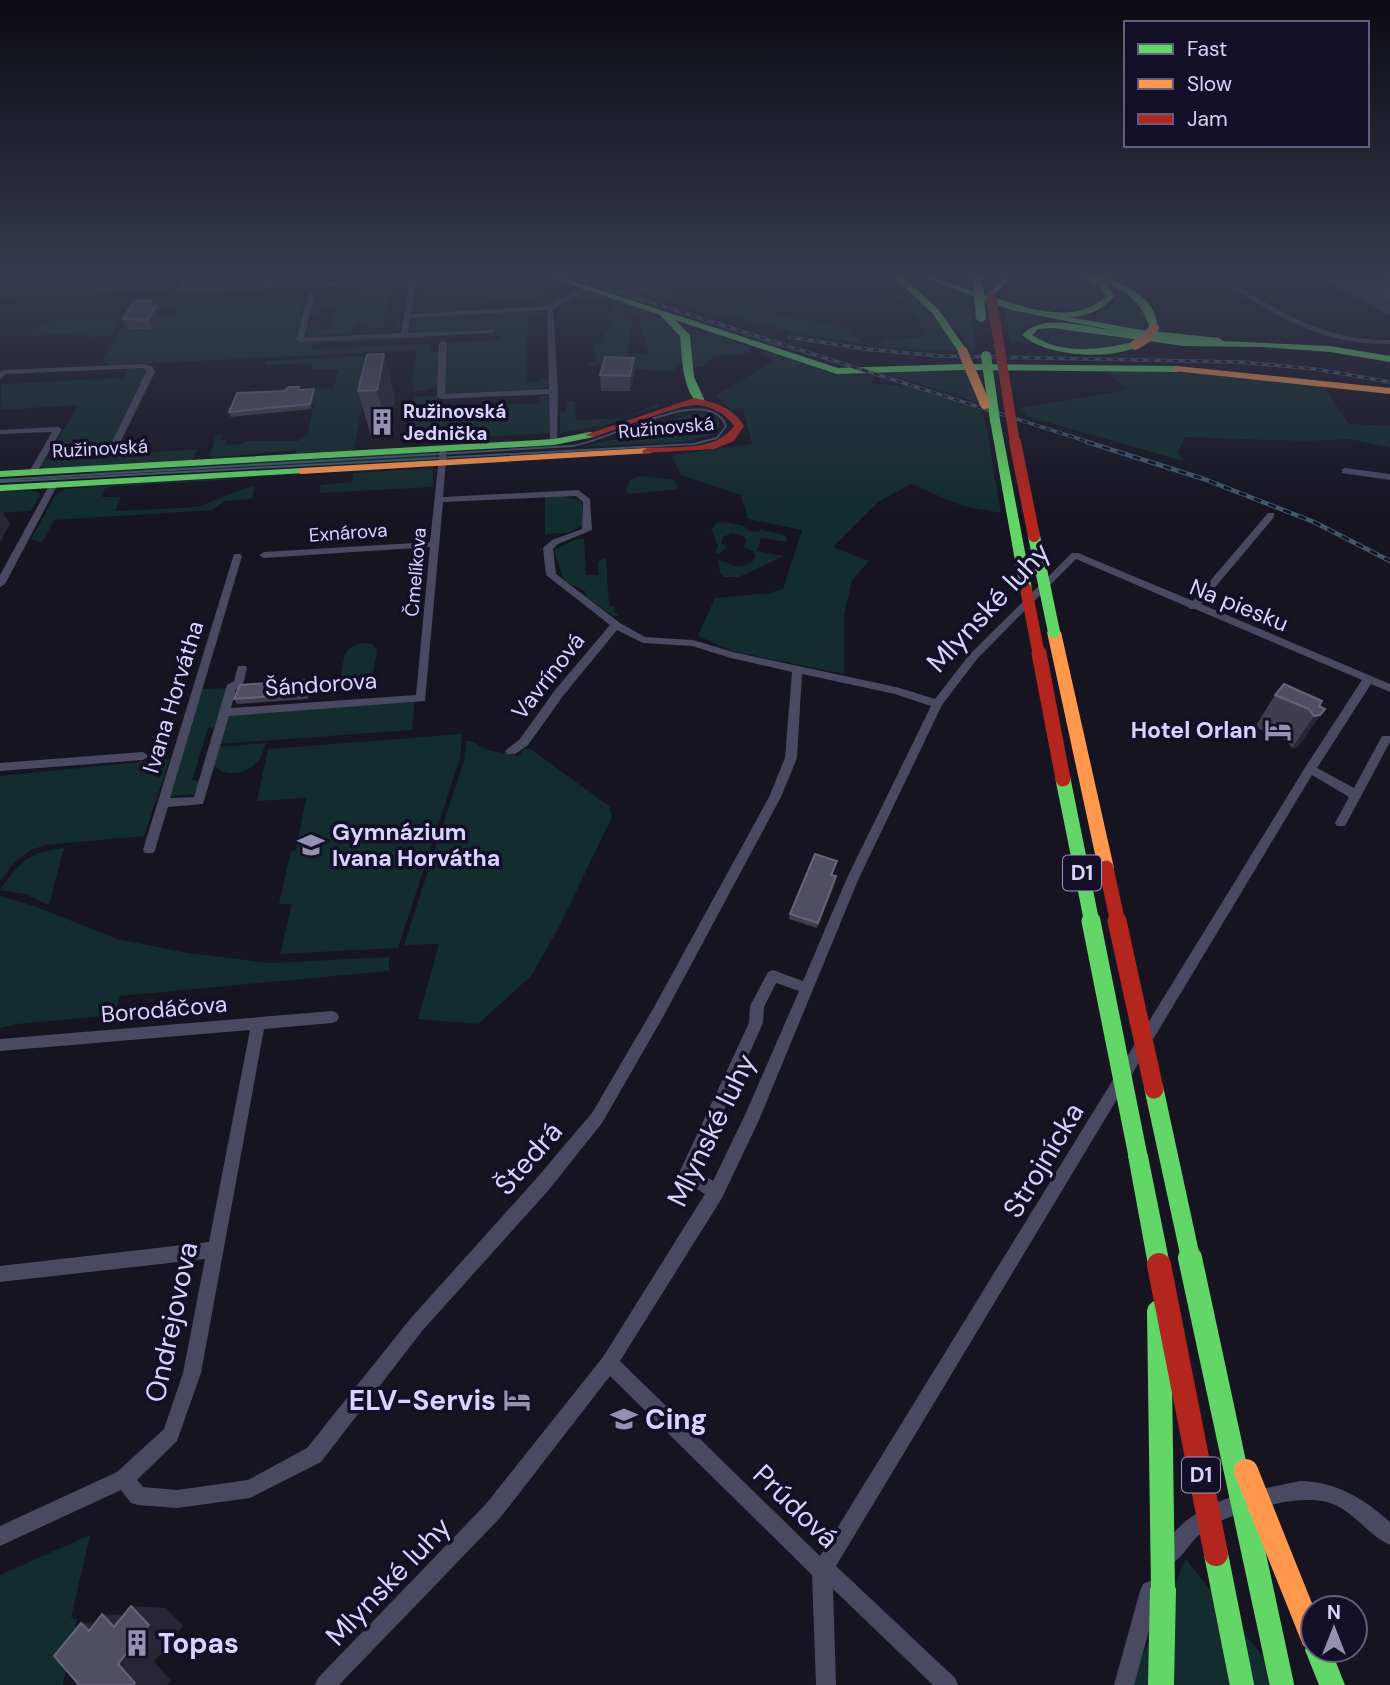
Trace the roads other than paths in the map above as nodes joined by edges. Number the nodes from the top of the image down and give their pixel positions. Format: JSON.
{"nodes":[{"id":1,"x":443,"y":354,"type":"edge"},
{"id":2,"x":552,"y":354,"type":"edge"},
{"id":3,"x":687,"y":354,"type":"edge"},
{"id":4,"x":783,"y":354,"type":"edge"},
{"id":5,"x":964,"y":354,"type":"edge"},
{"id":6,"x":987,"y":354,"type":"edge"},
{"id":7,"x":1000,"y":354,"type":"edge"},
{"id":8,"x":1358,"y":354,"type":"edge"},
{"id":9,"x":1390,"y":359,"type":"edge"},
{"id":10,"x":2,"y":375,"type":"edge"},
{"id":11,"x":554,"y":391,"type":"junction"},
{"id":12,"x":1390,"y":391,"type":"edge"},
{"id":13,"x":700,"y":401,"type":"junction"},
{"id":14,"x":995,"y":420,"type":"junction"},
{"id":15,"x":0,"y":432,"type":"edge"},
{"id":16,"x":554,"y":442,"type":"junction"},
{"id":17,"x":111,"y":453,"type":"dead end"},
{"id":18,"x":443,"y":456,"type":"junction"},
{"id":19,"x":1345,"y":471,"type":"dead end"},
{"id":20,"x":33,"y":472,"type":"junction"},
{"id":21,"x":0,"y":474,"type":"edge"},
{"id":22,"x":1390,"y":477,"type":"edge"},
{"id":23,"x":54,"y":484,"type":"junction"},
{"id":24,"x":0,"y":488,"type":"edge"},
{"id":25,"x":583,"y":495,"type":"joint"},
{"id":26,"x":439,"y":500,"type":"junction"},
{"id":27,"x":1271,"y":515,"type":"dead end"},
{"id":28,"x":435,"y":544,"type":"junction"},
{"id":29,"x":264,"y":555,"type":"dead end"},
{"id":30,"x":1075,"y":555,"type":"joint"},
{"id":31,"x":237,"y":556,"type":"dead end"},
{"id":32,"x":4,"y":572,"type":"edge"},
{"id":33,"x":0,"y":584,"type":"edge"},
{"id":34,"x":1193,"y":607,"type":"junction"},
{"id":35,"x":616,"y":625,"type":"junction"},
{"id":36,"x":242,"y":668,"type":"dead end"},
{"id":37,"x":797,"y":670,"type":"junction"},
{"id":38,"x":1368,"y":680,"type":"junction"},
{"id":39,"x":1390,"y":688,"type":"edge"},
{"id":40,"x":421,"y":698,"type":"joint"},
{"id":41,"x":937,"y":704,"type":"junction"},
{"id":42,"x":225,"y":712,"type":"junction"},
{"id":43,"x":1386,"y":739,"type":"dead end"},
{"id":44,"x":511,"y":751,"type":"dead end"},
{"id":45,"x":143,"y":756,"type":"dead end"},
{"id":46,"x":0,"y":767,"type":"edge"},
{"id":47,"x":1310,"y":769,"type":"junction"},
{"id":48,"x":1356,"y":795,"type":"junction"},
{"id":49,"x":163,"y":803,"type":"junction"},
{"id":50,"x":1341,"y":823,"type":"dead end"},
{"id":51,"x":149,"y":850,"type":"dead end"},
{"id":52,"x":807,"y":988,"type":"junction"},
{"id":53,"x":332,"y":1017,"type":"dead end"},
{"id":54,"x":258,"y":1024,"type":"junction"},
{"id":55,"x":0,"y":1045,"type":"edge"},
{"id":56,"x":716,"y":1192,"type":"junction"},
{"id":57,"x":214,"y":1250,"type":"junction"},
{"id":58,"x":1160,"y":1265,"type":"junction"},
{"id":59,"x":0,"y":1274,"type":"edge"},
{"id":60,"x":609,"y":1363,"type":"junction"},
{"id":61,"x":1223,"y":1412,"type":"junction"},
{"id":62,"x":124,"y":1479,"type":"junction"},
{"id":63,"x":1390,"y":1535,"type":"edge"},
{"id":64,"x":0,"y":1536,"type":"edge"},
{"id":65,"x":822,"y":1571,"type":"junction"},
{"id":66,"x":1299,"y":1603,"type":"edge"},
{"id":67,"x":1324,"y":1664,"type":"edge"},
{"id":68,"x":326,"y":1685,"type":"edge"},
{"id":69,"x":826,"y":1685,"type":"edge"},
{"id":70,"x":948,"y":1685,"type":"edge"},
{"id":71,"x":1124,"y":1685,"type":"edge"},
{"id":72,"x":1161,"y":1685,"type":"edge"},
{"id":73,"x":1242,"y":1685,"type":"edge"},
{"id":74,"x":1282,"y":1685,"type":"edge"},
{"id":75,"x":1332,"y":1685,"type":"edge"}],
"edges":[{"from":1,"to":11,"type":"street"},
{"from":2,"to":11,"type":"street"},
{"from":3,"to":13,"type":"main road"},
{"from":4,"to":12,"type":"main road"},
{"from":5,"to":14,"type":"main road","bridge":true},
{"from":6,"to":14,"type":"main road","number":"D1","bridge":true},
{"from":7,"to":61,"type":"main road","number":"D1","bridge":true},
{"from":8,"to":9,"type":"main road"},
{"from":10,"to":17,"type":"street"},
{"from":11,"to":16,"type":"street"},
{"from":13,"to":16,"type":"main road","name":"Ružinovská"},
{"from":13,"to":18,"type":"main road","name":"Ružinovská"},
{"from":14,"to":58,"type":"main road","number":"D1","bridge":true},
{"from":15,"to":20,"type":"street"},
{"from":16,"to":18,"type":"main road","name":"Ružinovská"},
{"from":18,"to":20,"type":"main road","name":"Ružinovská"},
{"from":18,"to":23,"type":"main road","name":"Ružinovská"},
{"from":18,"to":26,"type":"street","name":"Čmelíkova"},
{"from":19,"to":22,"type":"street"},
{"from":20,"to":21,"type":"main road","name":"Ružinovská"},
{"from":23,"to":24,"type":"main road","name":"Ružinovská"},
{"from":23,"to":32,"type":"street"},
{"from":25,"to":26,"type":"street"},
{"from":25,"to":35,"type":"street"},
{"from":26,"to":28,"type":"street","name":"Čmelíkova"},
{"from":27,"to":34,"type":"street"},
{"from":28,"to":29,"type":"street","name":"Exnárova"},
{"from":28,"to":40,"type":"street","name":"Čmelíkova"},
{"from":30,"to":34,"type":"street","name":"Na piesku"},
{"from":30,"to":41,"type":"street","name":"Mlynské luhy"},
{"from":31,"to":49,"type":"street","name":"Ivana Horvátha"},
{"from":32,"to":33,"type":"street"},
{"from":34,"to":38,"type":"street","name":"Na piesku"},
{"from":35,"to":37,"type":"street"},
{"from":35,"to":44,"type":"street","name":"Vavrínová"},
{"from":36,"to":42,"type":"street"},
{"from":37,"to":41,"type":"street"},
{"from":37,"to":62,"type":"street","name":"Štedrá"},
{"from":38,"to":39,"type":"street","name":"Na piesku"},
{"from":38,"to":47,"type":"street","name":"Strojnícka"},
{"from":40,"to":42,"type":"street","name":"Šándorova"},
{"from":41,"to":52,"type":"street","name":"Mlynské luhy"},
{"from":42,"to":49,"type":"street"},
{"from":43,"to":48,"type":"street"},
{"from":45,"to":46,"type":"street"},
{"from":47,"to":48,"type":"street"},
{"from":47,"to":65,"type":"street","name":"Strojnícka"},
{"from":48,"to":50,"type":"street"},
{"from":49,"to":51,"type":"street","name":"Ivana Horvátha"},
{"from":52,"to":56,"type":"street","name":"Mlynské luhy"},
{"from":52,"to":56,"type":"street"},
{"from":53,"to":54,"type":"street","name":"Borodáčova"},
{"from":54,"to":55,"type":"street","name":"Borodáčova"},
{"from":54,"to":57,"type":"street","name":"Ondrejovova"},
{"from":56,"to":60,"type":"street","name":"Mlynské luhy"},
{"from":57,"to":59,"type":"street"},
{"from":57,"to":62,"type":"street","name":"Ondrejovova"},
{"from":58,"to":72,"type":"main road","bridge":true},
{"from":58,"to":73,"type":"main road","number":"D1","bridge":true},
{"from":60,"to":65,"type":"street","name":"Prúdová"},
{"from":60,"to":68,"type":"street","name":"Mlynské luhy"},
{"from":61,"to":66,"type":"main road","bridge":true},
{"from":61,"to":74,"type":"main road","number":"D1","bridge":true},
{"from":62,"to":64,"type":"street","name":"Ondrejovova"},
{"from":63,"to":71,"type":"street"},
{"from":65,"to":69,"type":"street"},
{"from":65,"to":70,"type":"street","name":"Prúdová"},
{"from":67,"to":75,"type":"main road"}]}
